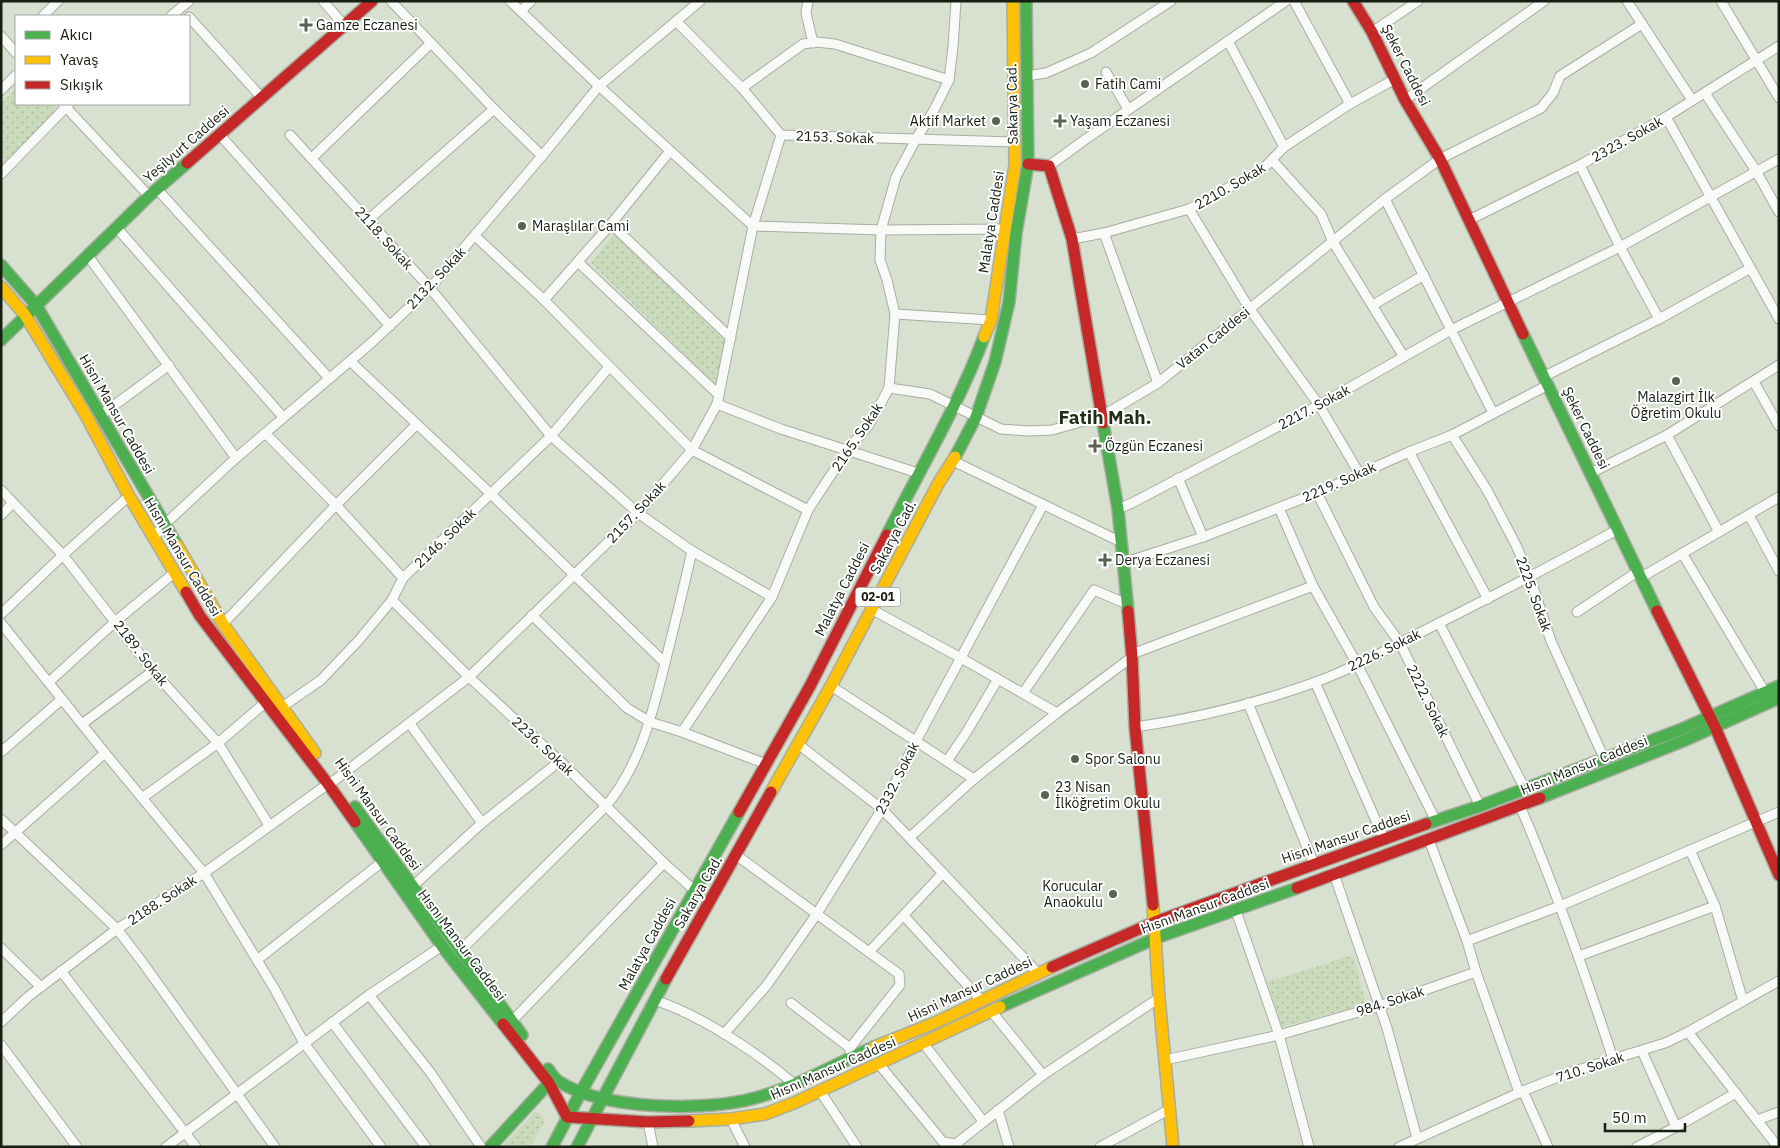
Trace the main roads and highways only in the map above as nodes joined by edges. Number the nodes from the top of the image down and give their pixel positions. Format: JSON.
{"nodes":[{"id":1,"x":372,"y":1,"type":"edge"},
{"id":2,"x":1013,"y":1,"type":"edge"},
{"id":3,"x":1353,"y":1,"type":"edge"},
{"id":4,"x":1027,"y":2,"type":"edge"},
{"id":5,"x":1028,"y":164,"type":"junction"},
{"id":6,"x":1,"y":264,"type":"edge"},
{"id":7,"x":1,"y":287,"type":"edge"},
{"id":8,"x":36,"y":305,"type":"junction"},
{"id":9,"x":25,"y":315,"type":"junction"},
{"id":10,"x":1,"y":340,"type":"edge"},
{"id":11,"x":1779,"y":686,"type":"edge"},
{"id":12,"x":1779,"y":698,"type":"edge"},
{"id":13,"x":1712,"y":722,"type":"junction"},
{"id":14,"x":332,"y":782,"type":"junction"},
{"id":15,"x":1779,"y":875,"type":"edge"},
{"id":16,"x":1155,"y":922,"type":"junction"},
{"id":17,"x":1156,"y":938,"type":"junction"},
{"id":18,"x":549,"y":1083,"type":"junction"},
{"id":19,"x":581,"y":1092,"type":"junction"},
{"id":20,"x":603,"y":1099,"type":"junction"},
{"id":21,"x":567,"y":1117,"type":"junction"},
{"id":22,"x":593,"y":1119,"type":"junction"},
{"id":23,"x":490,"y":1147,"type":"edge"},
{"id":24,"x":552,"y":1147,"type":"edge"},
{"id":25,"x":576,"y":1147,"type":"edge"},
{"id":26,"x":1173,"y":1147,"type":"edge"}],
"edges":[{"from":1,"to":8,"type":"main road","name":"Yeşilyurt Caddesi"},
{"from":2,"to":19,"type":"main road","name":"Malatya Caddesi"},
{"from":3,"to":13,"type":"main road","name":"Şeker Caddesi"},
{"from":4,"to":5,"type":"main road","name":"Sakarya Cad.","number":"02-01"},
{"from":5,"to":16,"type":"main road"},
{"from":5,"to":20,"type":"main road","name":"Sakarya Cad.","number":"02-01"},
{"from":6,"to":8,"type":"main road","name":"Hisni Mansur Caddesi"},
{"from":7,"to":9,"type":"main road","name":"Hısnı Mansur Caddesi"},
{"from":8,"to":9,"type":"main road","name":"Yeşilyurt Caddesi"},
{"from":8,"to":14,"type":"main road","name":"Hisni Mansur Caddesi"},
{"from":9,"to":10,"type":"main road","name":"Yeşilyurt Caddesi"},
{"from":9,"to":14,"type":"main road","name":"Hısnı Mansur Caddesi"},
{"from":11,"to":13,"type":"main road","name":"Hisni Mansur Caddesi"},
{"from":12,"to":13,"type":"main road","name":"Hısnı Mansur Caddesi"},
{"from":13,"to":15,"type":"main road","name":"Şeker Caddesi"},
{"from":13,"to":16,"type":"main road","name":"Hisni Mansur Caddesi"},
{"from":13,"to":17,"type":"main road","name":"Hısnı Mansur Caddesi"},
{"from":14,"to":18,"type":"main road","name":"Hısnı Mansur Caddesi"},
{"from":14,"to":19,"type":"main road","name":"Hisni Mansur Caddesi"},
{"from":16,"to":17,"type":"main road"},
{"from":16,"to":20,"type":"main road","name":"Hisni Mansur Caddesi"},
{"from":17,"to":22,"type":"main road","name":"Hısnı Mansur Caddesi"},
{"from":17,"to":26,"type":"main road"},
{"from":18,"to":21,"type":"main road","name":"Hısnı Mansur Caddesi"},
{"from":18,"to":23,"type":"main road"},
{"from":19,"to":20,"type":"main road","name":"Hisni Mansur Caddesi"},
{"from":19,"to":21,"type":"main road","name":"Malatya Caddesi"},
{"from":20,"to":22,"type":"main road","name":"Sakarya Cad.","number":"02-01"},
{"from":21,"to":22,"type":"main road","name":"Hısnı Mansur Caddesi"},
{"from":21,"to":24,"type":"main road","name":"Malatya Caddesi"},
{"from":22,"to":25,"type":"main road","name":"Sakarya Cad.","number":"02-01"}]}
